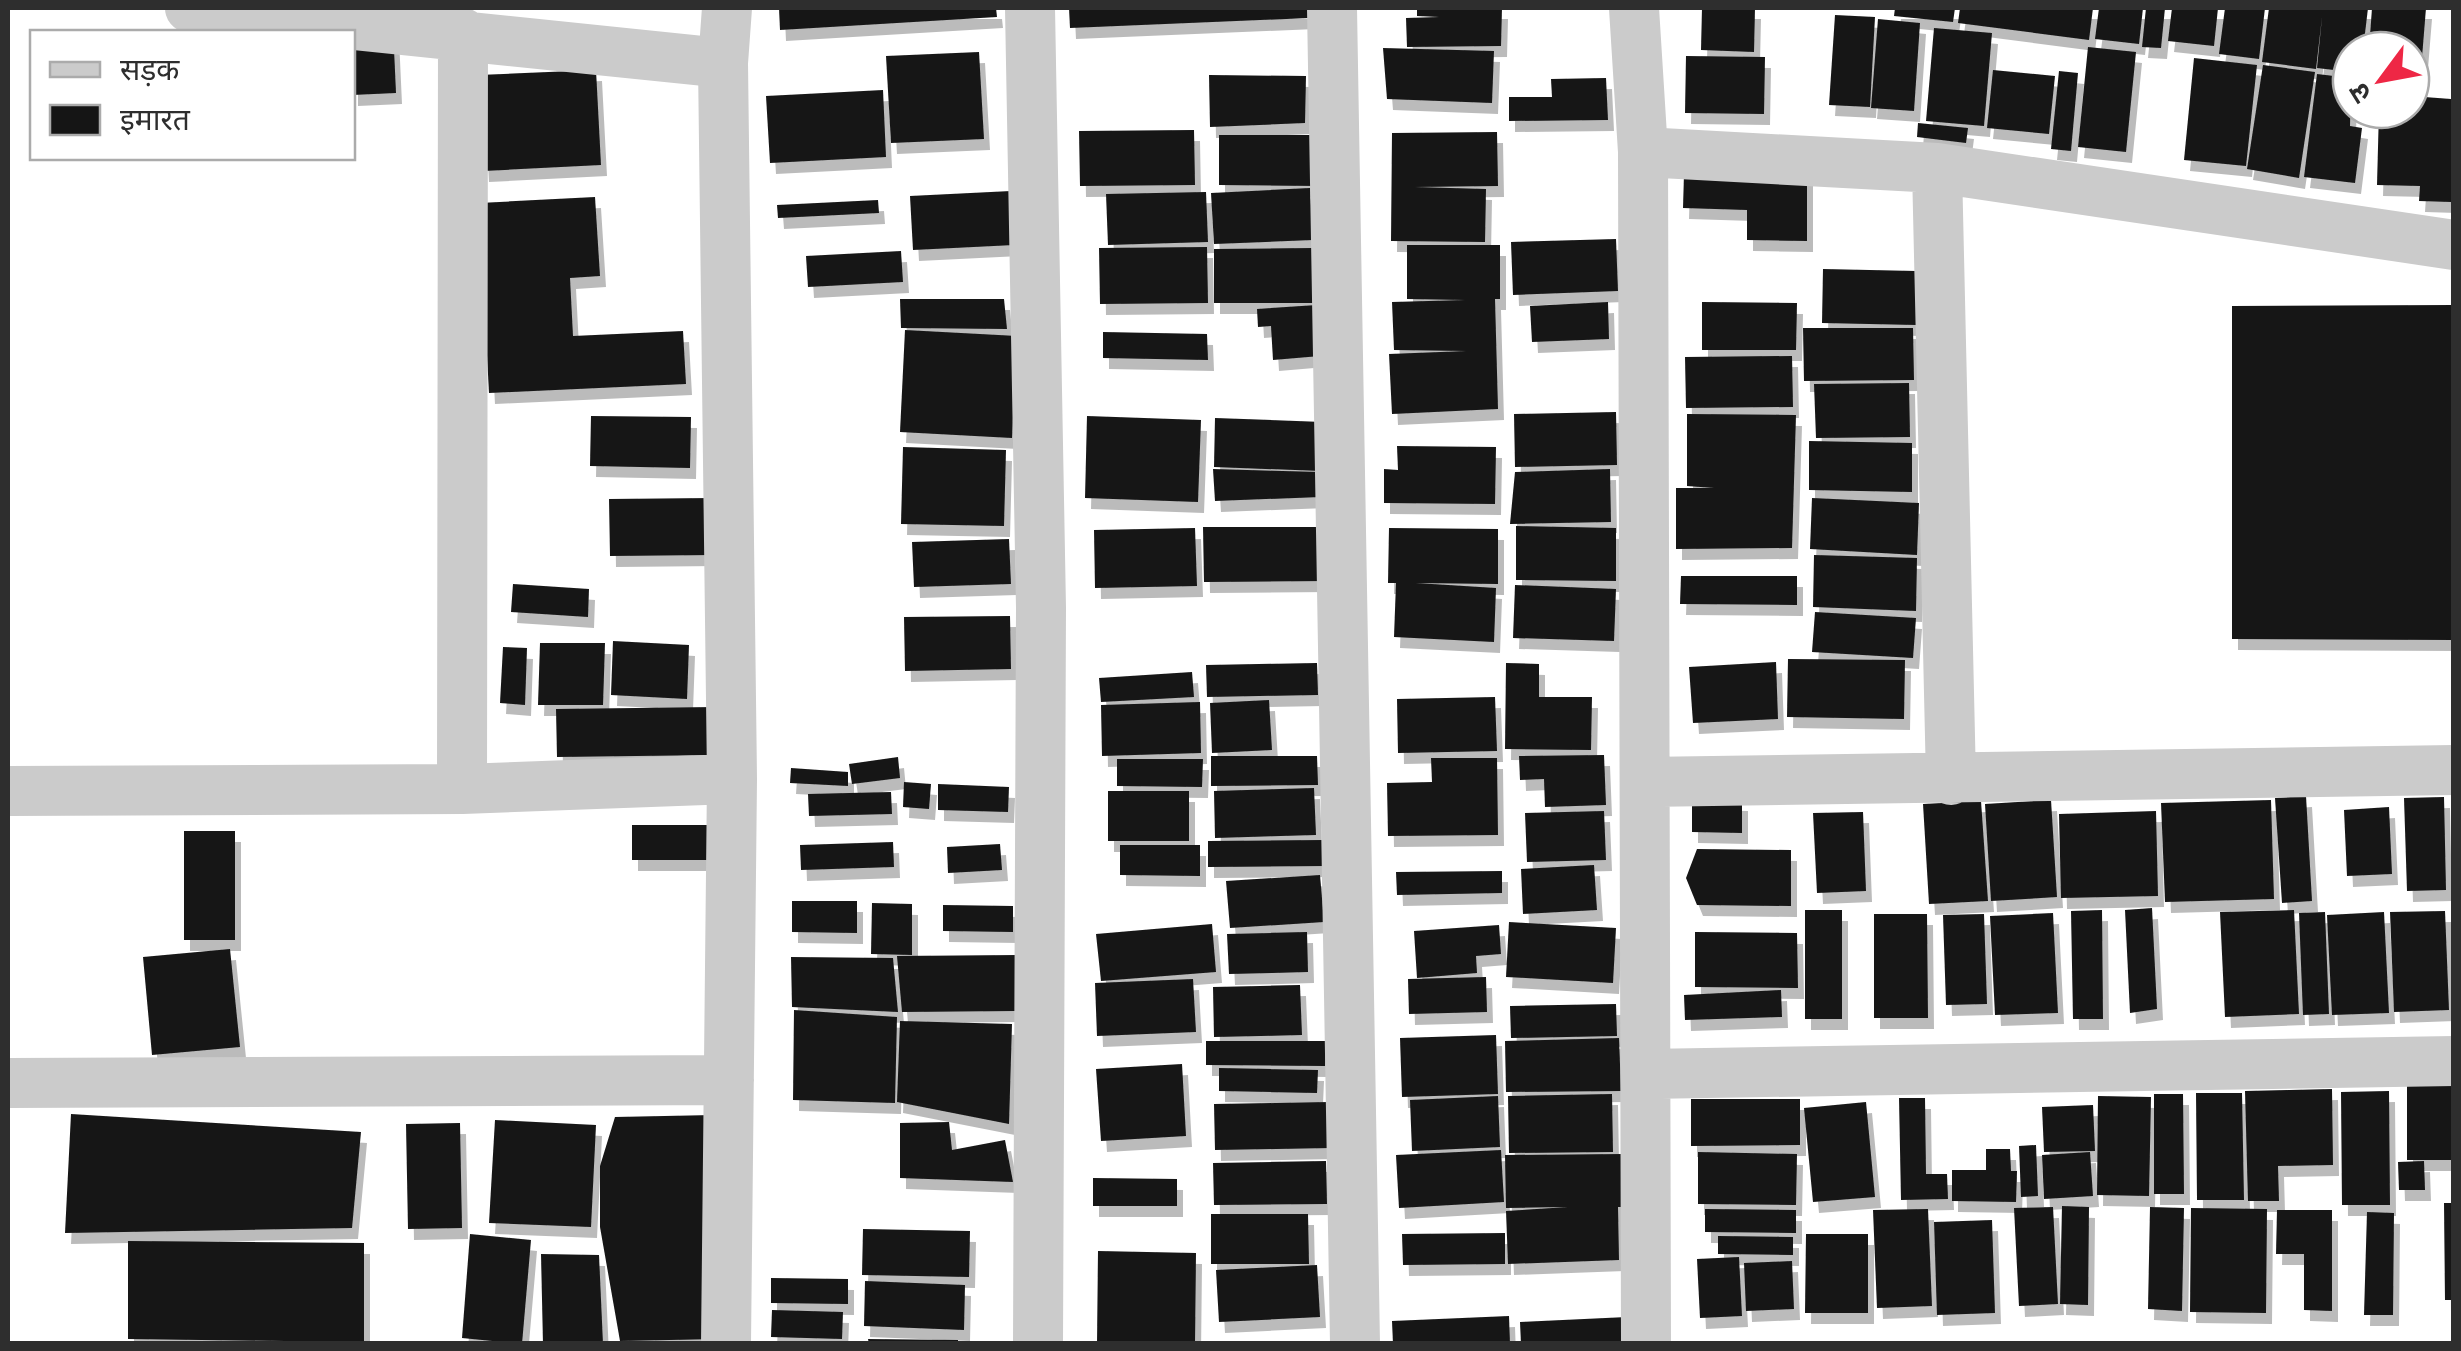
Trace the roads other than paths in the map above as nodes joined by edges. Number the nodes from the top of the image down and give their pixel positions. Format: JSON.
{"nodes":[{"id":1,"x":190,"y":8,"type":"edge"},
{"id":2,"x":726,"y":8,"type":"edge"},
{"id":3,"x":1030,"y":8,"type":"edge"},
{"id":4,"x":1332,"y":8,"type":"edge"},
{"id":5,"x":1634,"y":8,"type":"edge"},
{"id":6,"x":463,"y":33,"type":"junction"},
{"id":7,"x":723,"y":63,"type":"junction"},
{"id":8,"x":1643,"y":152,"type":"junction"},
{"id":9,"x":1937,"y":168,"type":"junction"},
{"id":10,"x":2454,"y":245,"type":"edge"},
{"id":11,"x":2454,"y":770,"type":"edge"},
{"id":12,"x":732,"y":779,"type":"junction"},
{"id":13,"x":1951,"y":780,"type":"junction"},
{"id":14,"x":1645,"y":782,"type":"junction"},
{"id":15,"x":462,"y":789,"type":"junction"},
{"id":16,"x":8,"y":791,"type":"edge"},
{"id":17,"x":2454,"y":1062,"type":"edge"},
{"id":18,"x":1646,"y":1074,"type":"junction"},
{"id":19,"x":729,"y":1080,"type":"junction"},
{"id":20,"x":8,"y":1084,"type":"edge"},
{"id":21,"x":726,"y":1344,"type":"edge"},
{"id":22,"x":1038,"y":1344,"type":"edge"},
{"id":23,"x":1354,"y":1344,"type":"edge"},
{"id":24,"x":1646,"y":1344,"type":"edge"}],
"edges":[{"from":1,"to":6,"type":"street"},
{"from":2,"to":7,"type":"street"},
{"from":3,"to":22,"type":"street"},
{"from":4,"to":23,"type":"street"},
{"from":5,"to":8,"type":"street"},
{"from":6,"to":7,"type":"street"},
{"from":6,"to":15,"type":"street"},
{"from":7,"to":12,"type":"street"},
{"from":8,"to":9,"type":"street"},
{"from":8,"to":14,"type":"street"},
{"from":9,"to":10,"type":"street"},
{"from":9,"to":13,"type":"street"},
{"from":11,"to":13,"type":"street"},
{"from":12,"to":15,"type":"street"},
{"from":12,"to":19,"type":"street"},
{"from":13,"to":14,"type":"street"},
{"from":14,"to":18,"type":"street"},
{"from":15,"to":16,"type":"street"},
{"from":17,"to":18,"type":"street"},
{"from":18,"to":24,"type":"street"},
{"from":19,"to":20,"type":"street"},
{"from":19,"to":21,"type":"street"}]}
